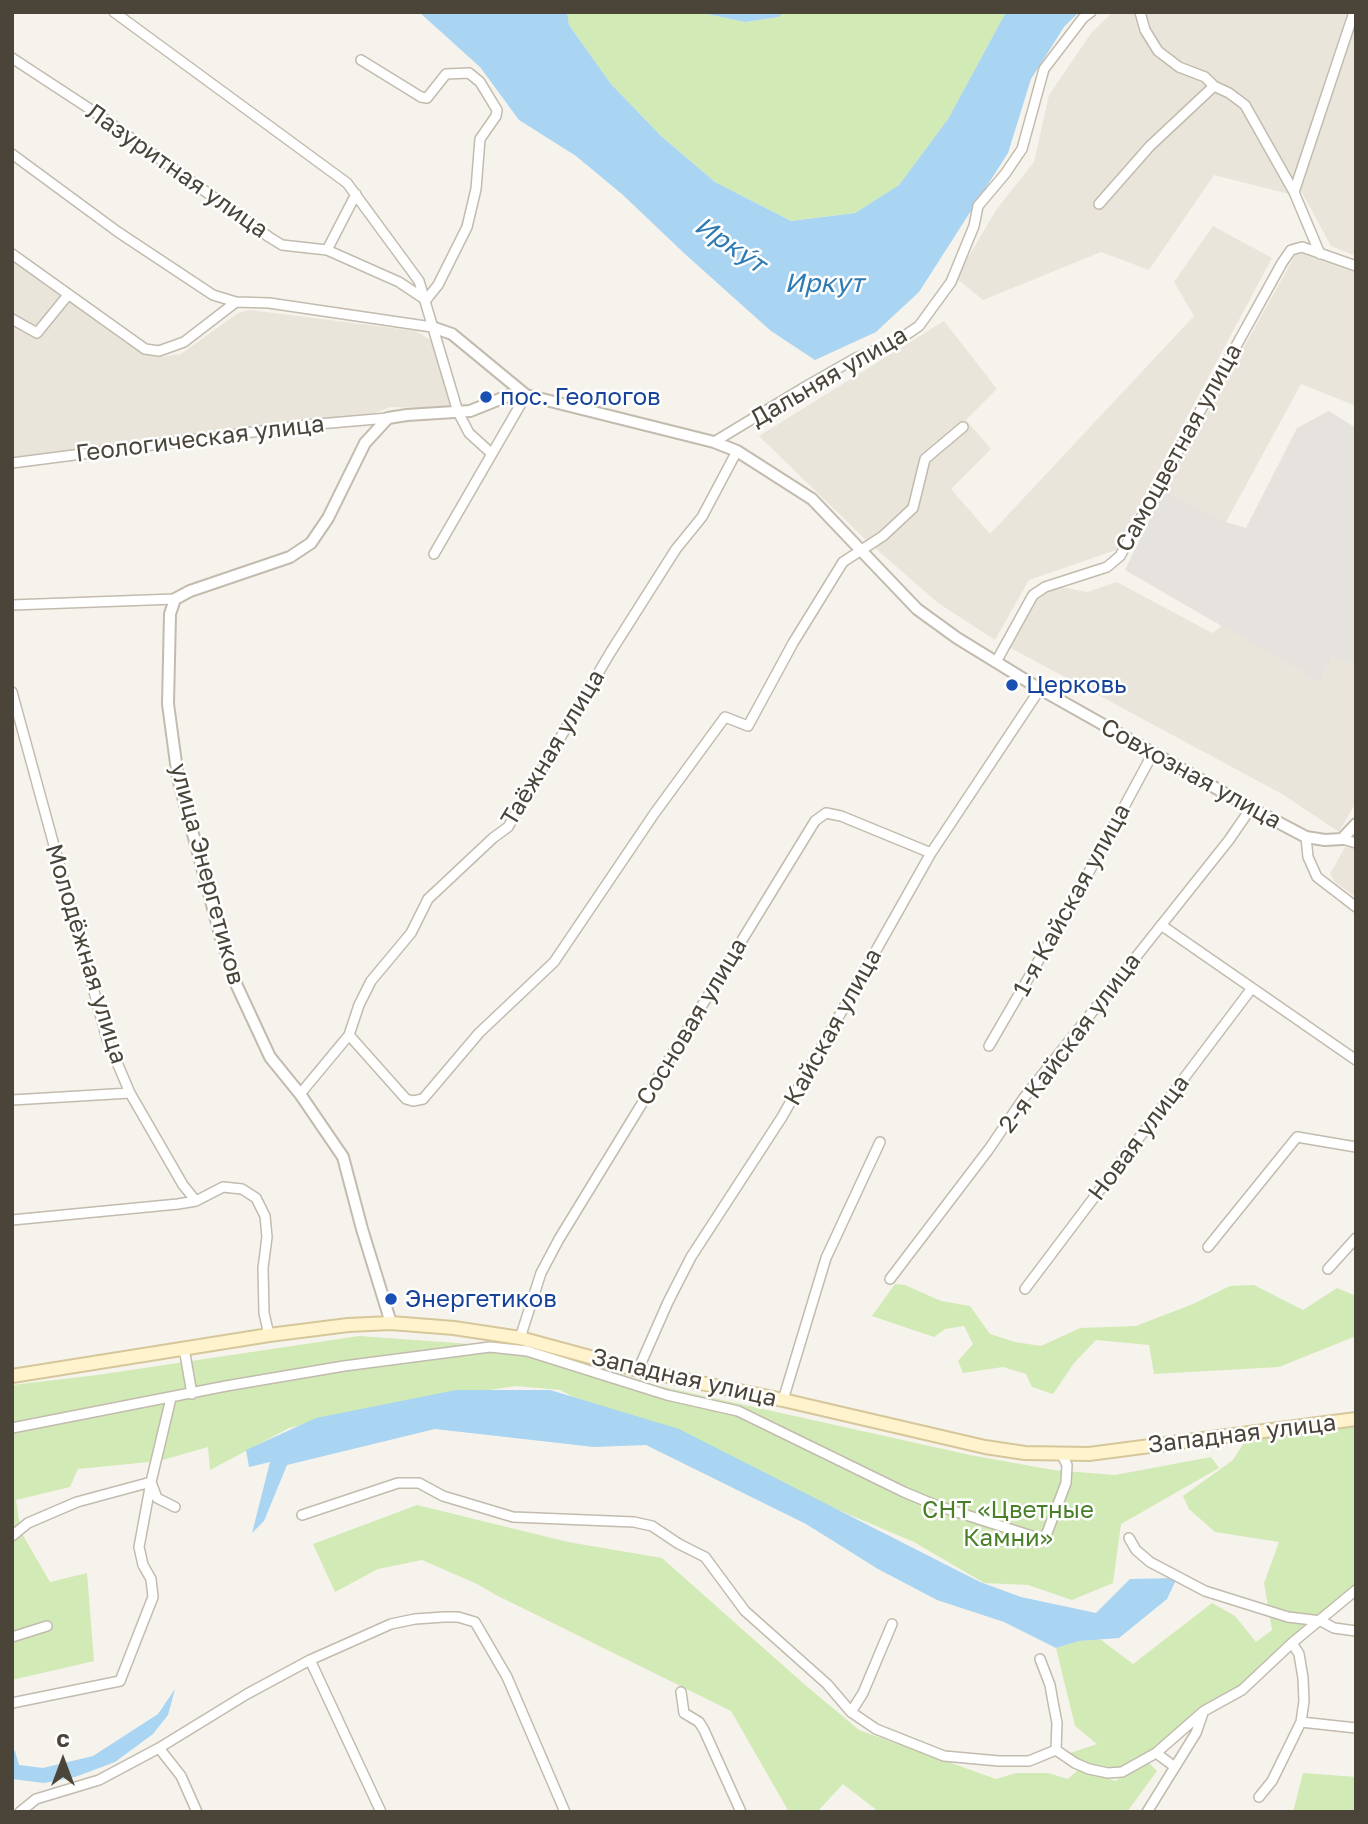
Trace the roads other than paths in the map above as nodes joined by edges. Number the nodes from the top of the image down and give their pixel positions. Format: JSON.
{"nodes":[{"id":1,"x":114,"y":12,"type":"edge"},
{"id":2,"x":1091,"y":12,"type":"edge"},
{"id":3,"x":1139,"y":12,"type":"edge"},
{"id":4,"x":1354,"y":12,"type":"edge"},
{"id":5,"x":12,"y":58,"type":"edge"},
{"id":6,"x":361,"y":60,"type":"dead end"},
{"id":7,"x":1214,"y":86,"type":"junction"},
{"id":8,"x":12,"y":154,"type":"edge"},
{"id":9,"x":1294,"y":192,"type":"junction"},
{"id":10,"x":356,"y":194,"type":"junction"},
{"id":11,"x":1099,"y":204,"type":"dead end"},
{"id":12,"x":327,"y":250,"type":"junction"},
{"id":13,"x":12,"y":254,"type":"edge"},
{"id":14,"x":1320,"y":254,"type":"junction"},
{"id":15,"x":1356,"y":266,"type":"edge"},
{"id":16,"x":68,"y":295,"type":"junction"},
{"id":17,"x":426,"y":300,"type":"junction"},
{"id":18,"x":236,"y":302,"type":"junction"},
{"id":19,"x":12,"y":319,"type":"edge"},
{"id":20,"x":432,"y":327,"type":"junction"},
{"id":21,"x":526,"y":395,"type":"junction"},
{"id":22,"x":458,"y":412,"type":"junction"},
{"id":23,"x":388,"y":418,"type":"junction"},
{"id":24,"x":963,"y":427,"type":"dead end"},
{"id":25,"x":714,"y":442,"type":"junction"},
{"id":26,"x":737,"y":451,"type":"junction"},
{"id":27,"x":491,"y":453,"type":"junction"},
{"id":28,"x":12,"y":463,"type":"edge"},
{"id":29,"x":859,"y":550,"type":"junction"},
{"id":30,"x":434,"y":554,"type":"dead end"},
{"id":31,"x":175,"y":599,"type":"junction"},
{"id":32,"x":12,"y":605,"type":"edge"},
{"id":33,"x":996,"y":662,"type":"junction"},
{"id":34,"x":1040,"y":689,"type":"junction"},
{"id":35,"x":12,"y":692,"type":"edge"},
{"id":36,"x":1153,"y":753,"type":"junction"},
{"id":37,"x":1251,"y":808,"type":"junction"},
{"id":38,"x":1356,"y":824,"type":"edge"},
{"id":39,"x":1306,"y":837,"type":"junction"},
{"id":40,"x":1342,"y":839,"type":"junction"},
{"id":41,"x":1356,"y":843,"type":"edge"},
{"id":42,"x":931,"y":853,"type":"junction"},
{"id":43,"x":1356,"y":907,"type":"edge"},
{"id":44,"x":1161,"y":925,"type":"junction"},
{"id":45,"x":1252,"y":988,"type":"junction"},
{"id":46,"x":349,"y":1035,"type":"junction"},
{"id":47,"x":989,"y":1046,"type":"dead end"},
{"id":48,"x":1356,"y":1060,"type":"edge"},
{"id":49,"x":130,"y":1093,"type":"junction"},
{"id":50,"x":300,"y":1094,"type":"junction"},
{"id":51,"x":12,"y":1100,"type":"edge"},
{"id":52,"x":880,"y":1142,"type":"dead end"},
{"id":53,"x":1356,"y":1146,"type":"edge"},
{"id":54,"x":196,"y":1201,"type":"junction"},
{"id":55,"x":12,"y":1220,"type":"edge"},
{"id":56,"x":1356,"y":1238,"type":"edge"},
{"id":57,"x":1208,"y":1247,"type":"dead end"},
{"id":58,"x":1328,"y":1269,"type":"dead end"},
{"id":59,"x":890,"y":1279,"type":"dead end"},
{"id":60,"x":1025,"y":1289,"type":"dead end"},
{"id":61,"x":391,"y":1323,"type":"junction"},
{"id":62,"x":269,"y":1335,"type":"junction"},
{"id":63,"x":520,"y":1338,"type":"junction"},
{"id":64,"x":184,"y":1348,"type":"junction"},
{"id":65,"x":638,"y":1370,"type":"junction"},
{"id":66,"x":12,"y":1377,"type":"edge"},
{"id":67,"x":192,"y":1394,"type":"junction"},
{"id":68,"x":171,"y":1398,"type":"junction"},
{"id":69,"x":783,"y":1400,"type":"junction"},
{"id":70,"x":1356,"y":1419,"type":"edge"},
{"id":71,"x":12,"y":1428,"type":"edge"},
{"id":72,"x":1062,"y":1455,"type":"junction"},
{"id":73,"x":151,"y":1482,"type":"junction"},
{"id":74,"x":175,"y":1507,"type":"dead end"},
{"id":75,"x":302,"y":1515,"type":"dead end"},
{"id":76,"x":12,"y":1536,"type":"edge"},
{"id":77,"x":1129,"y":1538,"type":"dead end"},
{"id":78,"x":1356,"y":1590,"type":"edge"},
{"id":79,"x":1321,"y":1621,"type":"junction"},
{"id":80,"x":892,"y":1624,"type":"dead end"},
{"id":81,"x":47,"y":1626,"type":"dead end"},
{"id":82,"x":1356,"y":1631,"type":"edge"},
{"id":83,"x":12,"y":1637,"type":"edge"},
{"id":84,"x":1292,"y":1643,"type":"junction"},
{"id":85,"x":1040,"y":1659,"type":"dead end"},
{"id":86,"x":310,"y":1660,"type":"junction"},
{"id":87,"x":681,"y":1692,"type":"dead end"},
{"id":88,"x":12,"y":1703,"type":"edge"},
{"id":89,"x":1204,"y":1711,"type":"junction"},
{"id":90,"x":851,"y":1713,"type":"junction"},
{"id":91,"x":1301,"y":1722,"type":"junction"},
{"id":92,"x":1356,"y":1728,"type":"edge"},
{"id":93,"x":159,"y":1748,"type":"junction"},
{"id":94,"x":1056,"y":1750,"type":"junction"},
{"id":95,"x":1156,"y":1753,"type":"junction"},
{"id":96,"x":1175,"y":1768,"type":"junction"},
{"id":97,"x":1259,"y":1797,"type":"dead end"},
{"id":98,"x":20,"y":1812,"type":"edge"},
{"id":99,"x":197,"y":1812,"type":"edge"},
{"id":100,"x":381,"y":1812,"type":"edge"},
{"id":101,"x":565,"y":1812,"type":"edge"},
{"id":102,"x":741,"y":1812,"type":"edge"},
{"id":103,"x":1147,"y":1812,"type":"edge"}],
"edges":[{"from":1,"to":10,"type":"street"},
{"from":2,"to":25,"type":"street","name":"Дальняя улица"},
{"from":3,"to":7,"type":"street"},
{"from":4,"to":9,"type":"street"},
{"from":5,"to":12,"type":"street","name":"Лазуритная улица"},
{"from":6,"to":17,"type":"street"},
{"from":7,"to":9,"type":"street"},
{"from":7,"to":11,"type":"street"},
{"from":8,"to":18,"type":"street"},
{"from":9,"to":14,"type":"street"},
{"from":10,"to":12,"type":"street"},
{"from":10,"to":17,"type":"street"},
{"from":12,"to":17,"type":"street","name":"Лазуритная улица"},
{"from":13,"to":16,"type":"street"},
{"from":14,"to":15,"type":"street","name":"Самоцветная улица"},
{"from":14,"to":33,"type":"street","name":"Самоцветная улица"},
{"from":16,"to":18,"type":"street"},
{"from":16,"to":19,"type":"street"},
{"from":17,"to":20,"type":"street"},
{"from":18,"to":20,"type":"street"},
{"from":20,"to":21,"type":"street","name":"Совхозная улица"},
{"from":20,"to":22,"type":"street"},
{"from":21,"to":22,"type":"street"},
{"from":21,"to":25,"type":"street","name":"Совхозная улица"},
{"from":21,"to":27,"type":"street"},
{"from":22,"to":23,"type":"street"},
{"from":22,"to":27,"type":"street"},
{"from":23,"to":28,"type":"street","name":"Геологическая улица"},
{"from":23,"to":31,"type":"street"},
{"from":24,"to":29,"type":"street"},
{"from":25,"to":26,"type":"street","name":"Совхозная улица"},
{"from":26,"to":29,"type":"street","name":"Совхозная улица"},
{"from":26,"to":46,"type":"street","name":"Таёжная улица"},
{"from":27,"to":30,"type":"street"},
{"from":29,"to":33,"type":"street","name":"Совхозная улица"},
{"from":29,"to":46,"type":"street"},
{"from":31,"to":32,"type":"street"},
{"from":31,"to":50,"type":"street","name":"улица Энергетиков"},
{"from":33,"to":34,"type":"street","name":"Совхозная улица"},
{"from":34,"to":36,"type":"street","name":"Совхозная улица"},
{"from":34,"to":42,"type":"street","name":"Кайская улица"},
{"from":35,"to":49,"type":"street","name":"Молодёжная улица"},
{"from":36,"to":37,"type":"street","name":"Совхозная улица"},
{"from":36,"to":47,"type":"street","name":"1-я Кайская улица"},
{"from":37,"to":39,"type":"street","name":"Совхозная улица"},
{"from":37,"to":44,"type":"street","name":"2-я Кайская улица"},
{"from":38,"to":40,"type":"street"},
{"from":39,"to":40,"type":"street","name":"Совхозная улица"},
{"from":39,"to":43,"type":"street"},
{"from":40,"to":41,"type":"street","name":"Совхозная улица"},
{"from":42,"to":63,"type":"street","name":"Сосновая улица"},
{"from":42,"to":65,"type":"street","name":"Кайская улица"},
{"from":44,"to":45,"type":"street"},
{"from":44,"to":59,"type":"street","name":"2-я Кайская улица"},
{"from":45,"to":48,"type":"street"},
{"from":45,"to":60,"type":"street","name":"Новая улица"},
{"from":46,"to":50,"type":"street","name":"Таёжная улица"},
{"from":49,"to":51,"type":"street"},
{"from":49,"to":54,"type":"street","name":"Молодёжная улица"},
{"from":50,"to":61,"type":"street","name":"улица Энергетиков"},
{"from":52,"to":69,"type":"street"},
{"from":53,"to":57,"type":"street"},
{"from":54,"to":55,"type":"street"},
{"from":54,"to":62,"type":"street"},
{"from":56,"to":58,"type":"street"},
{"from":61,"to":62,"type":"main road","name":"Западная улица"},
{"from":61,"to":63,"type":"main road","name":"Западная улица"},
{"from":62,"to":64,"type":"main road","name":"Западная улица"},
{"from":63,"to":65,"type":"main road","name":"Западная улица"},
{"from":64,"to":66,"type":"main road","name":"Западная улица"},
{"from":64,"to":67,"type":"street"},
{"from":65,"to":69,"type":"main road","name":"Западная улица"},
{"from":67,"to":68,"type":"street"},
{"from":67,"to":72,"type":"street"},
{"from":68,"to":71,"type":"street"},
{"from":68,"to":73,"type":"street"},
{"from":69,"to":72,"type":"main road","name":"Западная улица"},
{"from":70,"to":72,"type":"main road","name":"Западная улица"},
{"from":73,"to":74,"type":"street"},
{"from":73,"to":76,"type":"street"},
{"from":73,"to":88,"type":"street"},
{"from":75,"to":90,"type":"street"},
{"from":77,"to":79,"type":"street"},
{"from":78,"to":79,"type":"street"},
{"from":79,"to":82,"type":"street"},
{"from":79,"to":84,"type":"street"},
{"from":80,"to":90,"type":"street"},
{"from":81,"to":83,"type":"street"},
{"from":84,"to":89,"type":"street"},
{"from":84,"to":91,"type":"street"},
{"from":85,"to":94,"type":"street"},
{"from":86,"to":93,"type":"street"},
{"from":86,"to":100,"type":"street"},
{"from":86,"to":101,"type":"street"},
{"from":87,"to":102,"type":"street"},
{"from":89,"to":95,"type":"street"},
{"from":89,"to":96,"type":"street"},
{"from":90,"to":94,"type":"street"},
{"from":91,"to":92,"type":"street"},
{"from":91,"to":97,"type":"street"},
{"from":93,"to":98,"type":"street"},
{"from":93,"to":99,"type":"street"},
{"from":94,"to":95,"type":"street"},
{"from":95,"to":96,"type":"street"},
{"from":96,"to":103,"type":"street"}]}
